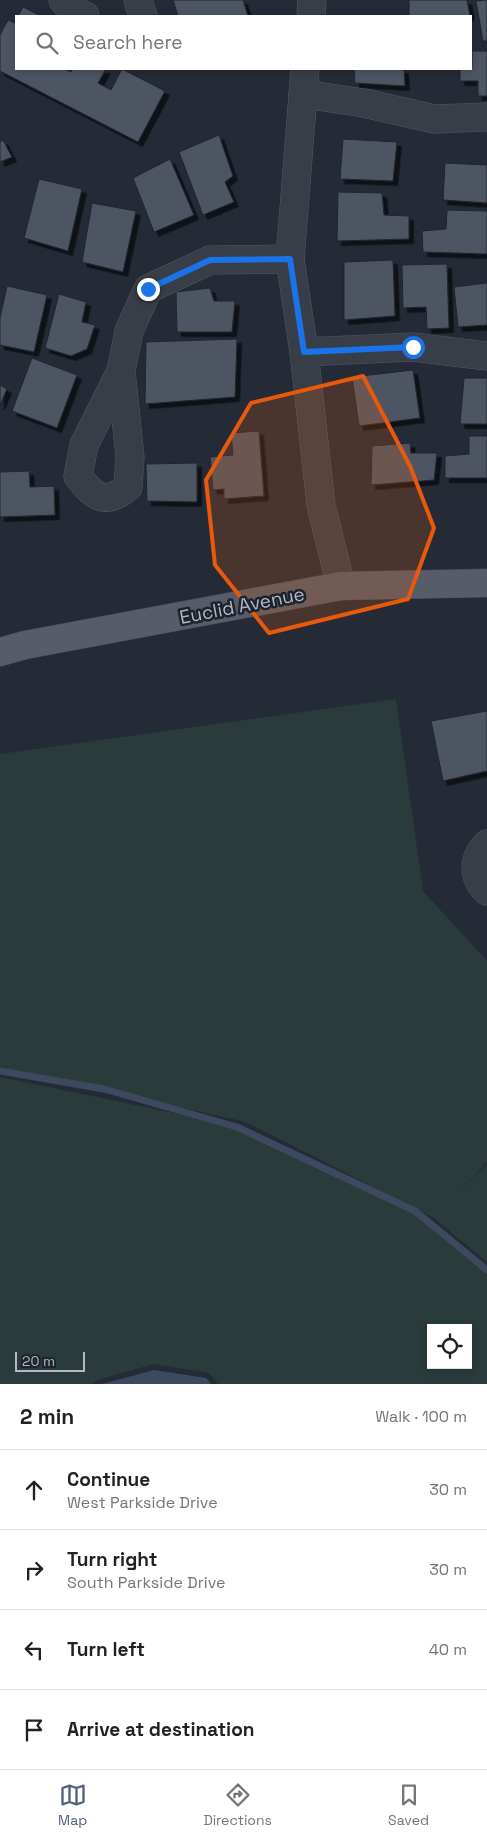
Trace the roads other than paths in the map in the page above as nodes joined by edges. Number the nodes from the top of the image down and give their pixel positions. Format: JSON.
{"nodes":[{"id":1,"x":63,"y":0,"type":"edge"},
{"id":2,"x":138,"y":0,"type":"edge"},
{"id":3,"x":312,"y":0,"type":"edge"},
{"id":4,"x":83,"y":15,"type":"edge"},
{"id":5,"x":143,"y":15,"type":"edge"},
{"id":6,"x":311,"y":15,"type":"edge"},
{"id":7,"x":304,"y":81,"type":"edge"},
{"id":8,"x":487,"y":117,"type":"edge"},
{"id":9,"x":290,"y":259,"type":"junction"},
{"id":10,"x":304,"y":352,"type":"junction"},
{"id":11,"x":487,"y":356,"type":"edge"},
{"id":12,"x":121,"y":371,"type":"dead end"},
{"id":13,"x":487,"y":583,"type":"edge"},
{"id":14,"x":341,"y":586,"type":"junction"},
{"id":15,"x":0,"y":652,"type":"edge"},
{"id":16,"x":487,"y":844,"type":"edge"},
{"id":17,"x":487,"y":891,"type":"edge"}],
"edges":[{"from":1,"to":4,"type":"street"},
{"from":2,"to":5,"type":"street"},
{"from":3,"to":6,"type":"street"},
{"from":7,"to":8,"type":"street"},
{"from":7,"to":9,"type":"street"},
{"from":9,"to":10,"type":"street"},
{"from":9,"to":12,"type":"street"},
{"from":10,"to":11,"type":"street"},
{"from":10,"to":14,"type":"street"},
{"from":13,"to":14,"type":"main road","name":"Euclid Avenue"},
{"from":14,"to":15,"type":"main road","name":"Euclid Avenue"},
{"from":16,"to":17,"type":"street"}]}
